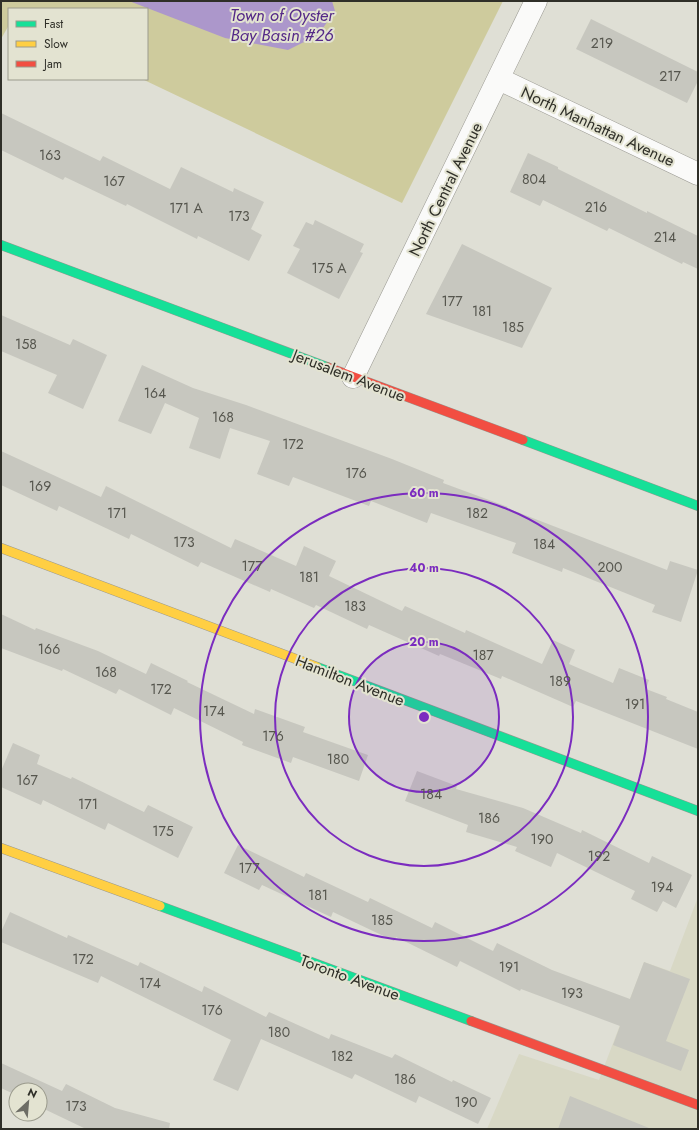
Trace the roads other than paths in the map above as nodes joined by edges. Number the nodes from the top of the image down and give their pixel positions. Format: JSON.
{"nodes":[{"id":1,"x":536,"y":1,"type":"edge"},
{"id":2,"x":499,"y":79,"type":"junction"},
{"id":3,"x":698,"y":174,"type":"edge"},
{"id":4,"x":1,"y":244,"type":"edge"},
{"id":5,"x":353,"y":377,"type":"junction"},
{"id":6,"x":698,"y":506,"type":"edge"},
{"id":7,"x":1,"y":548,"type":"edge"},
{"id":8,"x":698,"y":811,"type":"edge"},
{"id":9,"x":1,"y":848,"type":"edge"},
{"id":10,"x":698,"y":1105,"type":"edge"}],
"edges":[{"from":1,"to":2,"type":"street","name":"North Central Avenue"},
{"from":2,"to":3,"type":"street","name":"North Manhattan Avenue"},
{"from":2,"to":5,"type":"street","name":"North Central Avenue"},
{"from":4,"to":5,"type":"street","name":"Jerusalem Avenue"},
{"from":5,"to":6,"type":"street","name":"Jerusalem Avenue"},
{"from":7,"to":8,"type":"street","name":"Hamilton Avenue"},
{"from":9,"to":10,"type":"street","name":"Toronto Avenue"}]}
